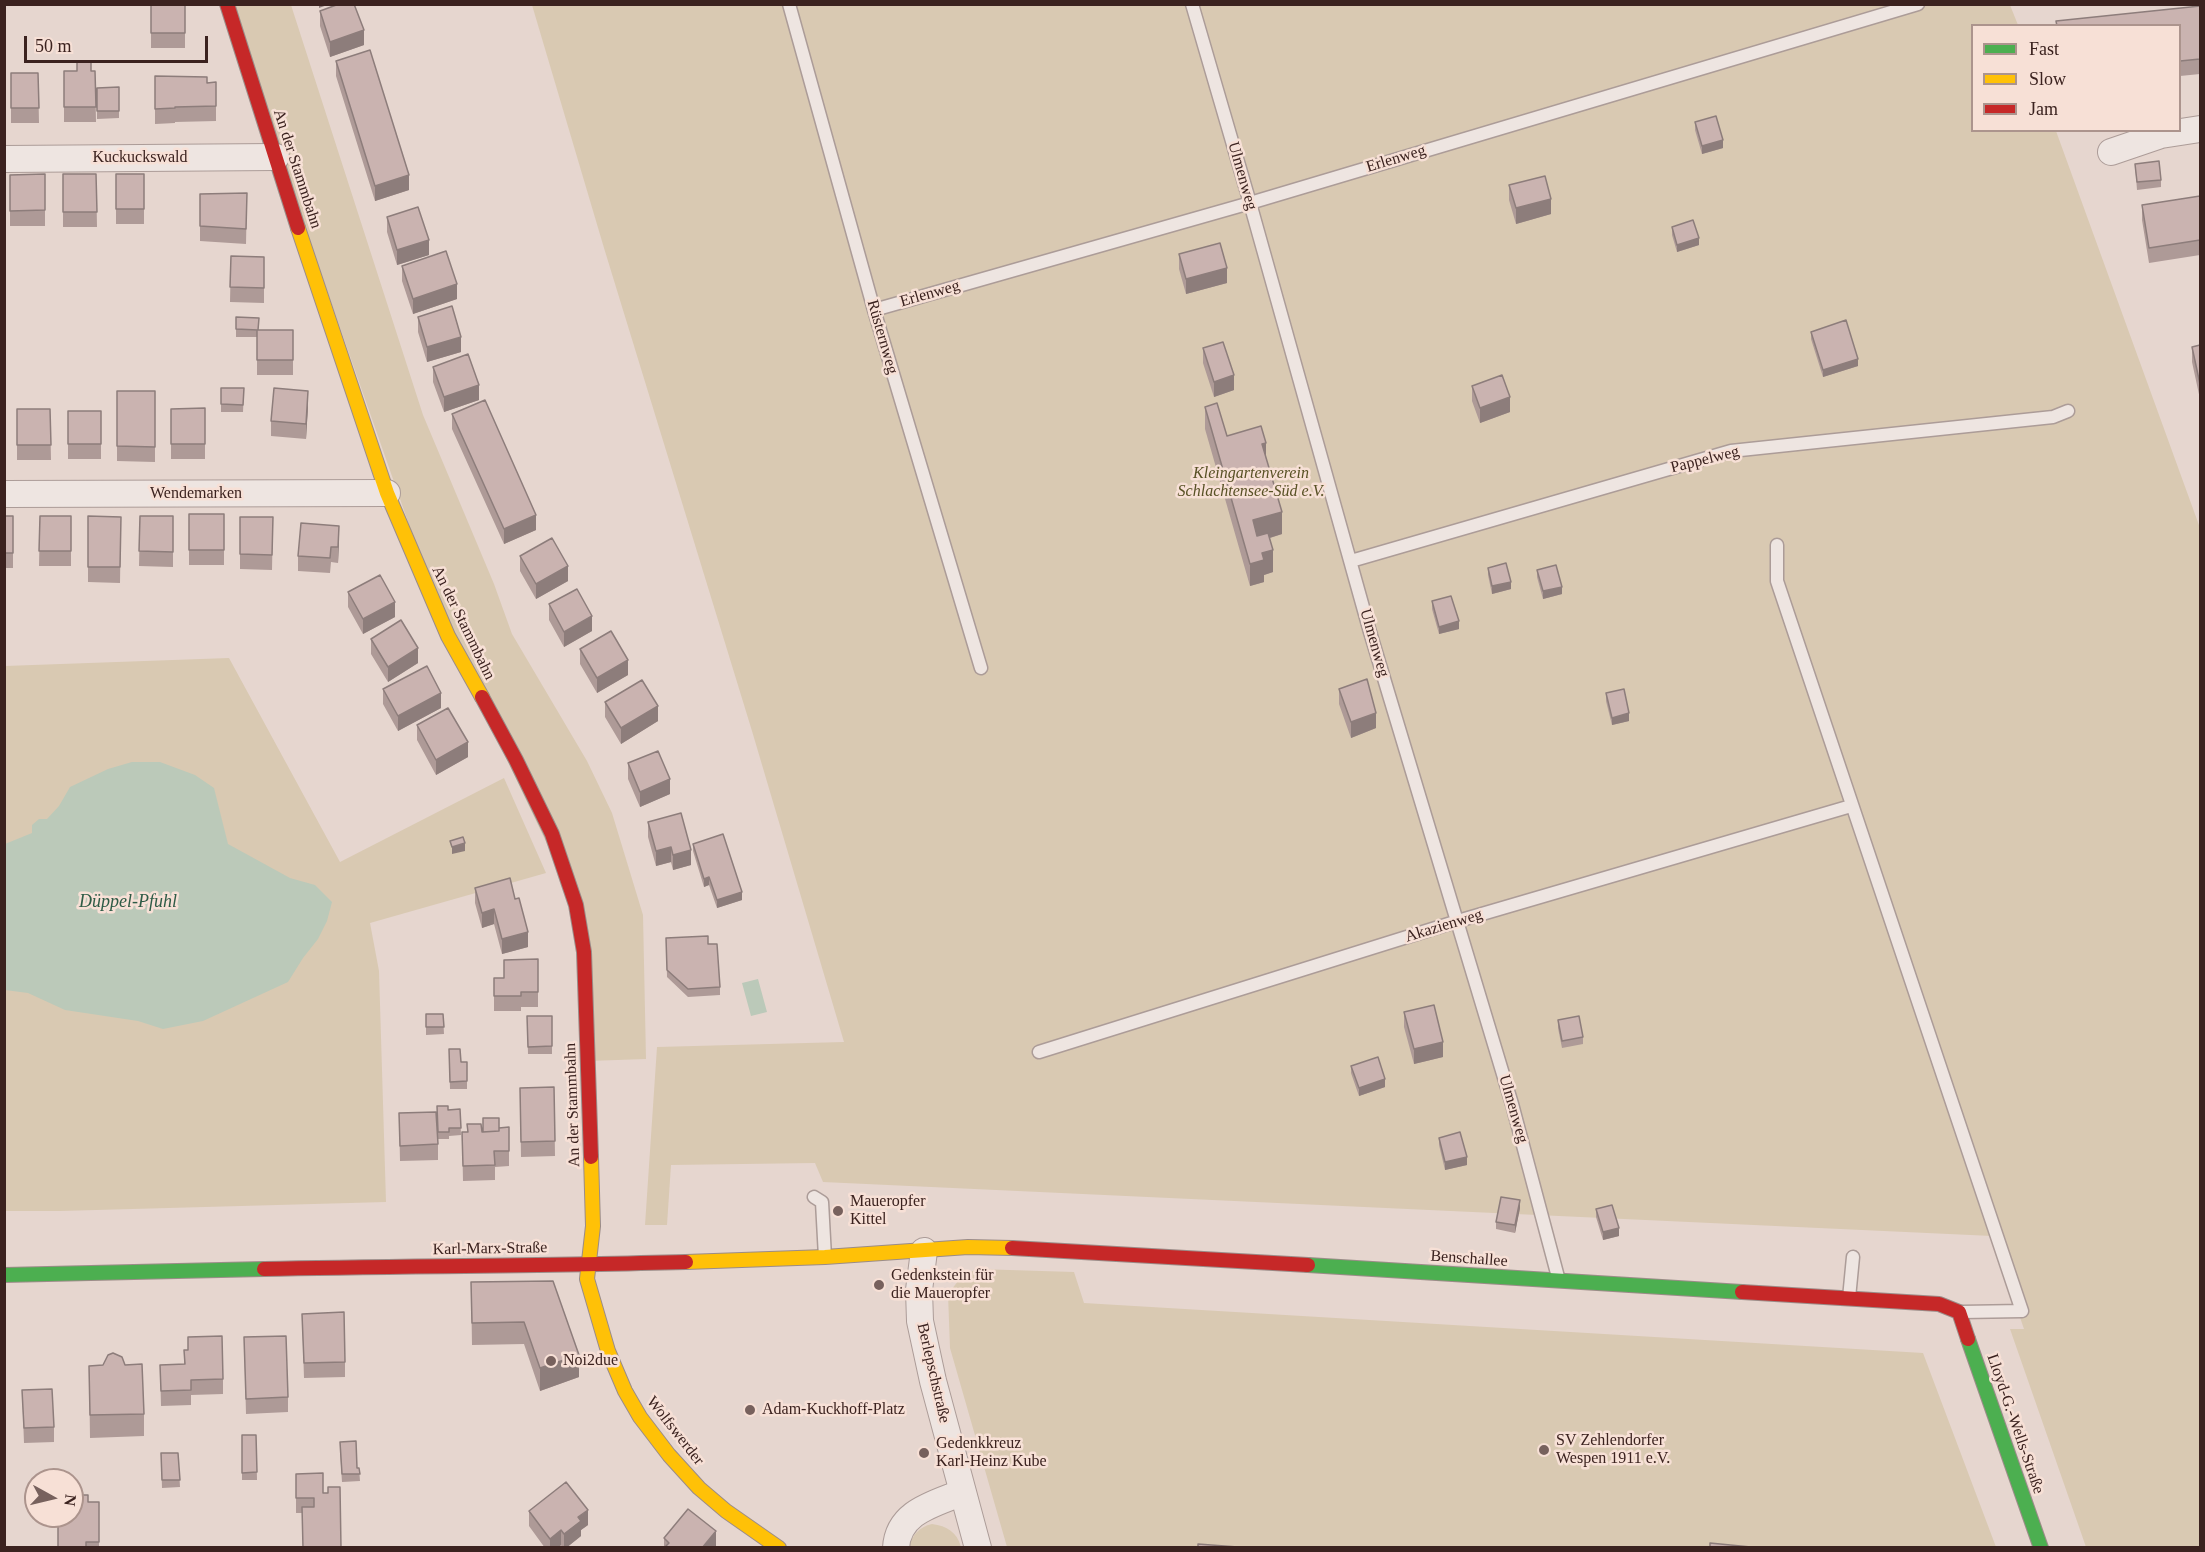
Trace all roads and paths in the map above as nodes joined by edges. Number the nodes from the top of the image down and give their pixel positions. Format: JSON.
{"nodes":[{"id":1,"x":227,"y":4,"type":"edge"},
{"id":2,"x":789,"y":4,"type":"edge"},
{"id":3,"x":1192,"y":4,"type":"edge"},
{"id":4,"x":1918,"y":4,"type":"edge"},
{"id":5,"x":2200,"y":129,"type":"edge"},
{"id":6,"x":2180,"y":132,"type":"edge"},
{"id":7,"x":2181,"y":132,"type":"edge"},
{"id":8,"x":2111,"y":152,"type":"dead end"},
{"id":9,"x":276,"y":157,"type":"junction"},
{"id":10,"x":4,"y":159,"type":"edge"},
{"id":11,"x":1250,"y":203,"type":"junction"},
{"id":12,"x":874,"y":310,"type":"junction"},
{"id":13,"x":2068,"y":411,"type":"dead end"},
{"id":14,"x":387,"y":493,"type":"junction"},
{"id":15,"x":4,"y":494,"type":"edge"},
{"id":16,"x":1777,"y":545,"type":"dead end"},
{"id":17,"x":1351,"y":561,"type":"junction"},
{"id":18,"x":981,"y":668,"type":"dead end"},
{"id":19,"x":1851,"y":806,"type":"junction"},
{"id":20,"x":1458,"y":921,"type":"junction"},
{"id":21,"x":1039,"y":1052,"type":"dead end"},
{"id":22,"x":814,"y":1197,"type":"dead end"},
{"id":23,"x":975,"y":1248,"type":"joint"},
{"id":24,"x":924,"y":1251,"type":"junction"},
{"id":25,"x":825,"y":1257,"type":"junction"},
{"id":26,"x":1853,"y":1257,"type":"dead end"},
{"id":27,"x":587,"y":1264,"type":"junction"},
{"id":28,"x":4,"y":1275,"type":"edge"},
{"id":29,"x":1559,"y":1281,"type":"junction"},
{"id":30,"x":1849,"y":1299,"type":"junction"},
{"id":31,"x":1959,"y":1312,"type":"junction"},
{"id":32,"x":963,"y":1492,"type":"junction"},
{"id":33,"x":779,"y":1548,"type":"edge"},
{"id":34,"x":896,"y":1548,"type":"edge"},
{"id":35,"x":978,"y":1548,"type":"edge"},
{"id":36,"x":2041,"y":1548,"type":"edge"}],
"edges":[{"from":1,"to":9,"type":"street","name":"An der Stammbahn"},
{"from":2,"to":12,"type":"lane","name":"Rüsternweg"},
{"from":3,"to":11,"type":"lane","name":"Ulmenweg"},
{"from":4,"to":11,"type":"lane","name":"Erlenweg"},
{"from":5,"to":7,"type":"street"},
{"from":6,"to":8,"type":"street"},
{"from":9,"to":10,"type":"street","name":"Kuckuckswald"},
{"from":9,"to":14,"type":"street","name":"An der Stammbahn"},
{"from":11,"to":12,"type":"lane","name":"Erlenweg"},
{"from":11,"to":17,"type":"lane","name":"Ulmenweg"},
{"from":12,"to":18,"type":"lane","name":"Rüsternweg"},
{"from":13,"to":17,"type":"lane","name":"Pappelweg"},
{"from":14,"to":15,"type":"street","name":"Wendemarken"},
{"from":14,"to":27,"type":"street","name":"An der Stammbahn"},
{"from":16,"to":19,"type":"lane"},
{"from":17,"to":20,"type":"lane","name":"Ulmenweg"},
{"from":19,"to":20,"type":"lane","name":"Akazienweg"},
{"from":19,"to":31,"type":"lane"},
{"from":20,"to":21,"type":"lane","name":"Akazienweg"},
{"from":20,"to":29,"type":"lane","name":"Ulmenweg"},
{"from":22,"to":25,"type":"lane"},
{"from":23,"to":24,"type":"street","name":"Karl-Marx-Straße"},
{"from":23,"to":29,"type":"street","name":"Benschallee"},
{"from":24,"to":25,"type":"street","name":"Karl-Marx-Straße"},
{"from":24,"to":32,"type":"street","name":"Berlepschstraße"},
{"from":25,"to":27,"type":"street","name":"Karl-Marx-Straße"},
{"from":26,"to":30,"type":"lane"},
{"from":27,"to":28,"type":"street","name":"Karl-Marx-Straße"},
{"from":27,"to":33,"type":"street","name":"Wolfswerder"},
{"from":29,"to":30,"type":"street","name":"Benschallee"},
{"from":30,"to":31,"type":"street","name":"Benschallee"},
{"from":31,"to":36,"type":"street","name":"Lloyd-G.-Wells-Straße"},
{"from":32,"to":34,"type":"street"},
{"from":32,"to":35,"type":"street","name":"Berlepschstraße"}]}
